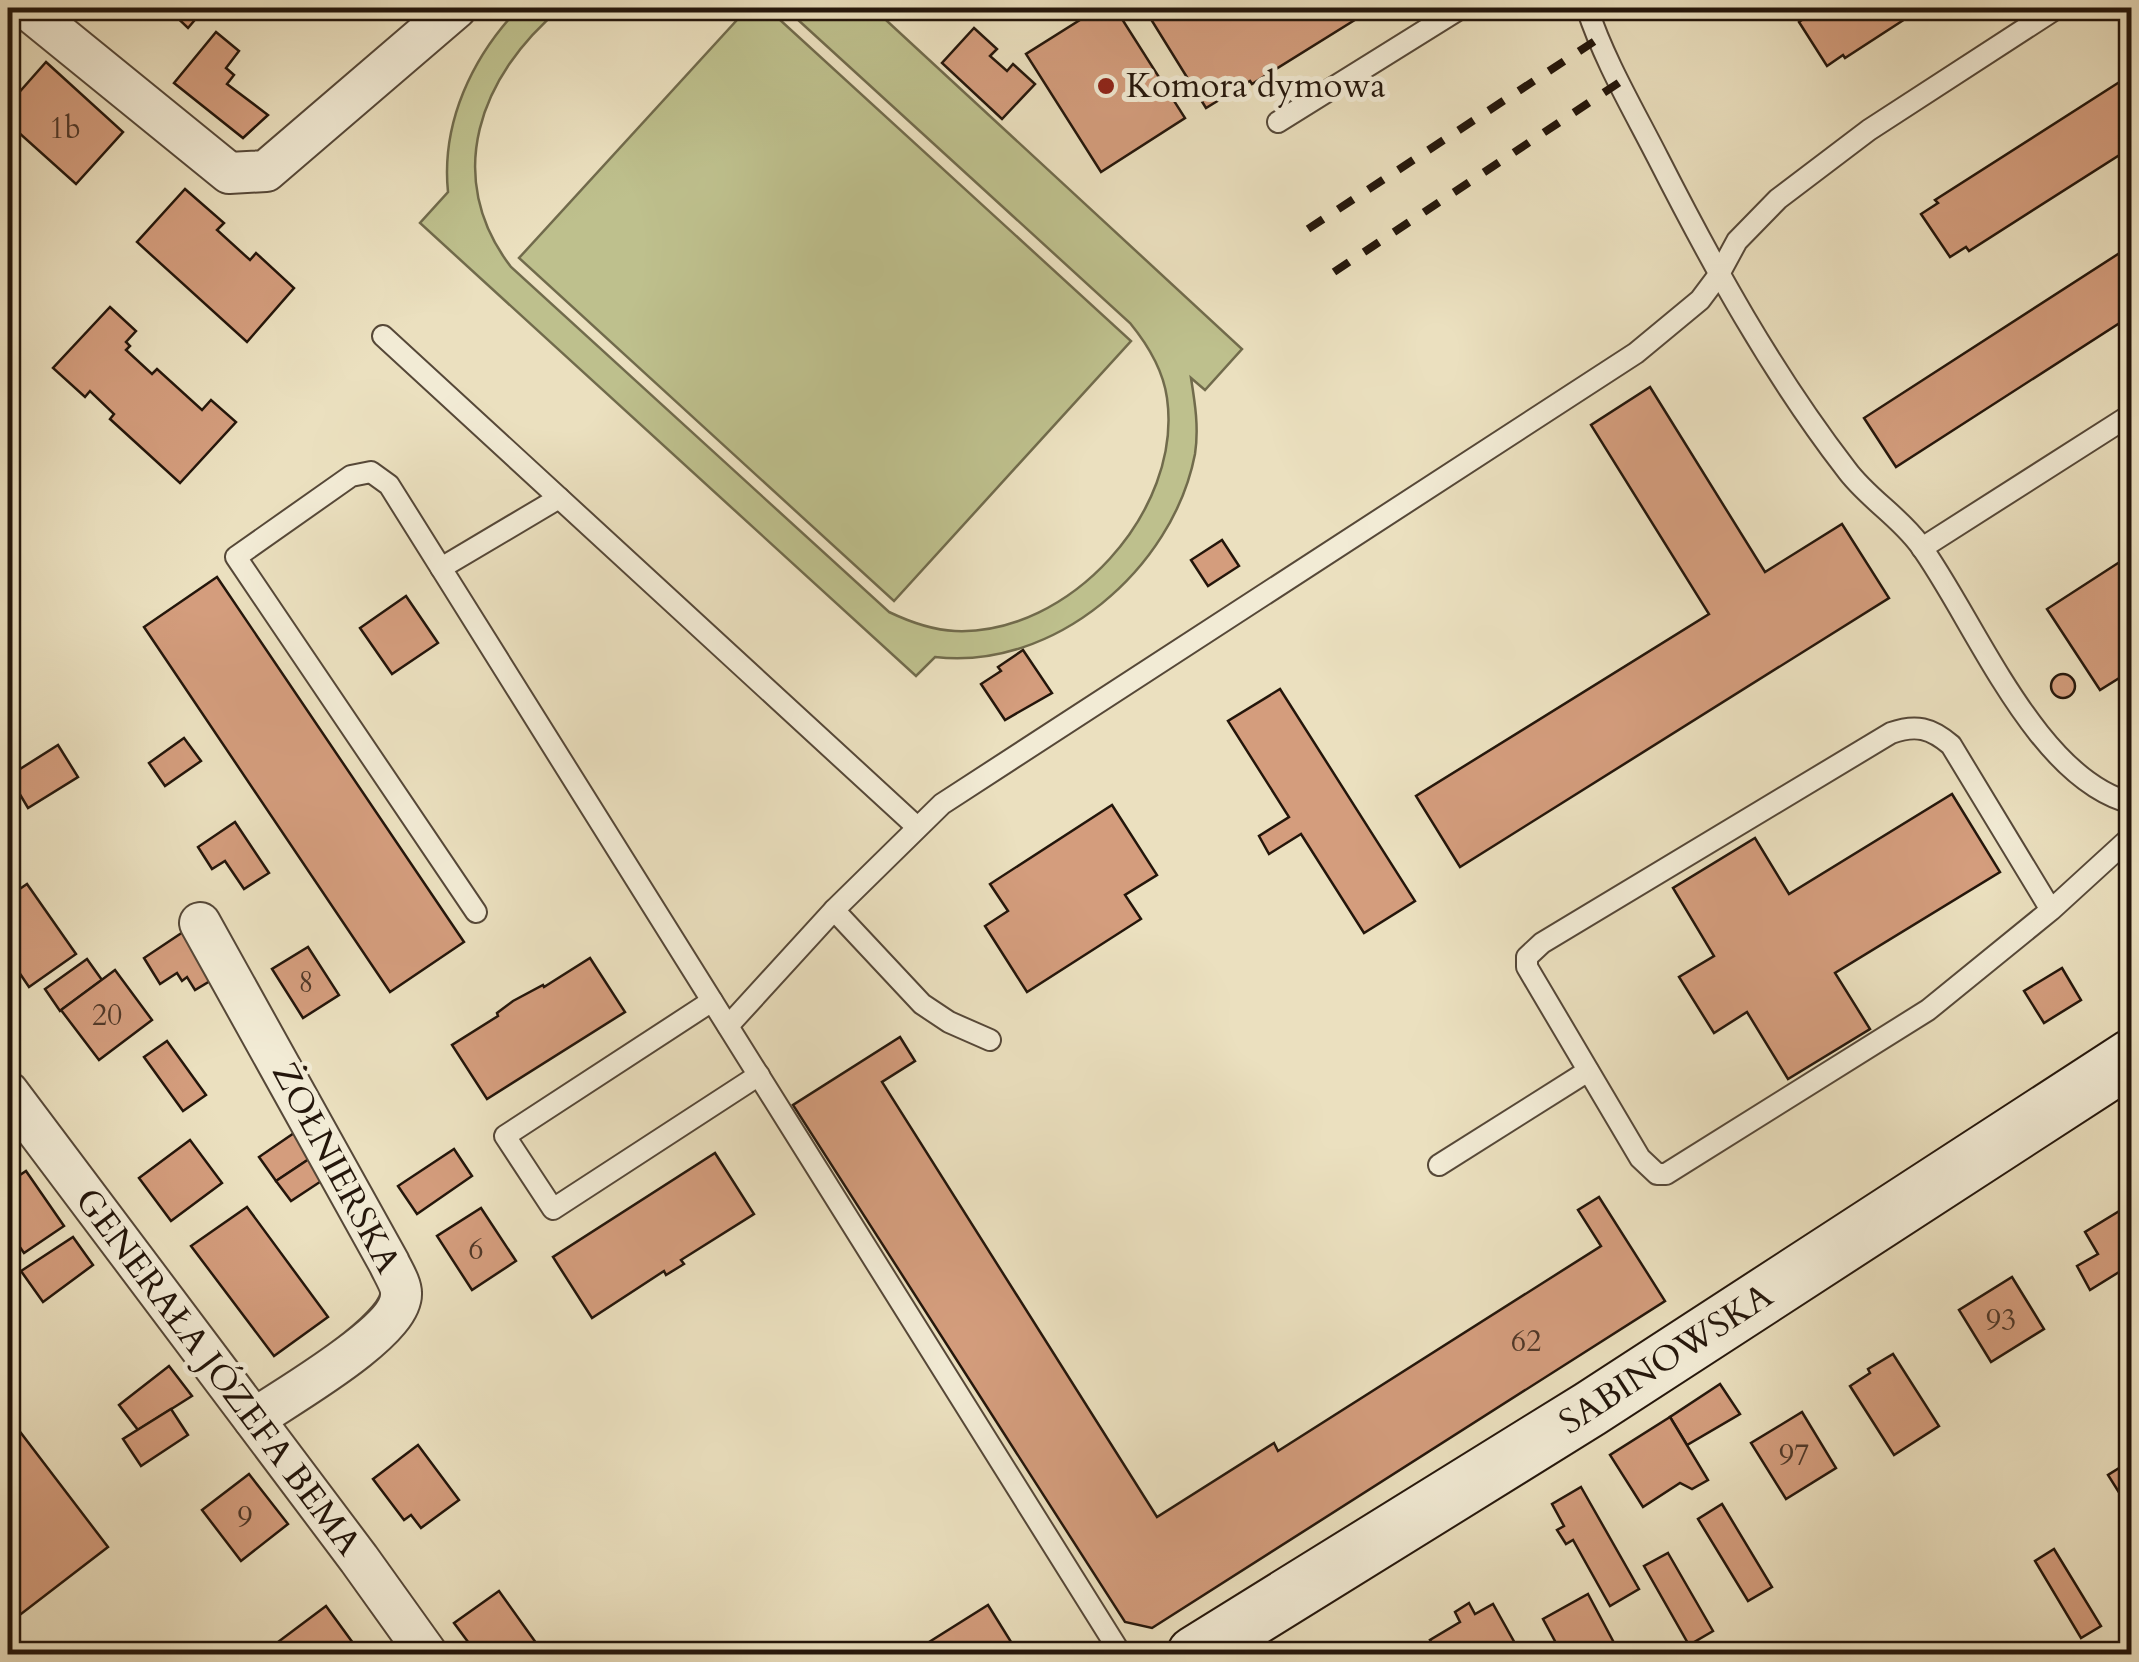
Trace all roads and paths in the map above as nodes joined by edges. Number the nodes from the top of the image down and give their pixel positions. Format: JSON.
{"nodes":[{"id":1,"x":26,"y":8,"type":"edge"},
{"id":2,"x":456,"y":8,"type":"edge"},
{"id":3,"x":1461,"y":8,"type":"edge"},
{"id":4,"x":1587,"y":8,"type":"edge"},
{"id":5,"x":2057,"y":8,"type":"edge"},
{"id":6,"x":1278,"y":122,"type":"dead end"},
{"id":7,"x":1718,"y":276,"type":"junction"},
{"id":8,"x":383,"y":336,"type":"dead end"},
{"id":9,"x":2132,"y":414,"type":"edge"},
{"id":10,"x":559,"y":498,"type":"junction"},
{"id":11,"x":1922,"y":548,"type":"junction"},
{"id":12,"x":441,"y":568,"type":"junction"},
{"id":13,"x":2132,"y":804,"type":"edge"},
{"id":14,"x":916,"y":827,"type":"junction"},
{"id":15,"x":2132,"y":836,"type":"edge"},
{"id":16,"x":834,"y":910,"type":"junction"},
{"id":17,"x":2051,"y":910,"type":"junction"},
{"id":18,"x":476,"y":912,"type":"dead end"},
{"id":19,"x":200,"y":923,"type":"dead end"},
{"id":20,"x":712,"y":1000,"type":"junction"},
{"id":21,"x":728,"y":1026,"type":"junction"},
{"id":22,"x":990,"y":1040,"type":"dead end"},
{"id":23,"x":2132,"y":1057,"type":"edge"},
{"id":24,"x":1588,"y":1071,"type":"junction"},
{"id":25,"x":759,"y":1075,"type":"junction"},
{"id":26,"x":8,"y":1092,"type":"edge"},
{"id":27,"x":1438,"y":1165,"type":"dead end"},
{"id":28,"x":254,"y":1419,"type":"junction"},
{"id":29,"x":426,"y":1654,"type":"edge"},
{"id":30,"x":1122,"y":1654,"type":"edge"},
{"id":31,"x":1196,"y":1654,"type":"edge"}],
"edges":[{"from":1,"to":2,"type":"street"},
{"from":3,"to":6,"type":"lane"},
{"from":4,"to":7,"type":"lane"},
{"from":5,"to":7,"type":"lane"},
{"from":7,"to":11,"type":"lane"},
{"from":7,"to":14,"type":"lane"},
{"from":8,"to":10,"type":"lane"},
{"from":9,"to":11,"type":"lane"},
{"from":10,"to":12,"type":"lane"},
{"from":10,"to":14,"type":"lane"},
{"from":11,"to":13,"type":"lane"},
{"from":12,"to":18,"type":"lane"},
{"from":12,"to":20,"type":"lane"},
{"from":14,"to":16,"type":"lane"},
{"from":15,"to":17,"type":"lane"},
{"from":16,"to":21,"type":"lane"},
{"from":16,"to":22,"type":"lane"},
{"from":17,"to":24,"type":"lane"},
{"from":17,"to":24,"type":"lane"},
{"from":19,"to":28,"type":"street","name":"ŻOŁNIERSKA"},
{"from":20,"to":21,"type":"lane"},
{"from":20,"to":25,"type":"lane"},
{"from":21,"to":25,"type":"lane"},
{"from":23,"to":31,"type":"street","name":"SABINOWSKA"},
{"from":24,"to":27,"type":"lane"},
{"from":25,"to":30,"type":"lane"},
{"from":26,"to":28,"type":"street","name":"GENERAŁA JÓZEFA BEMA"},
{"from":28,"to":29,"type":"street","name":"GENERAŁA JÓZEFA BEMA"}]}
